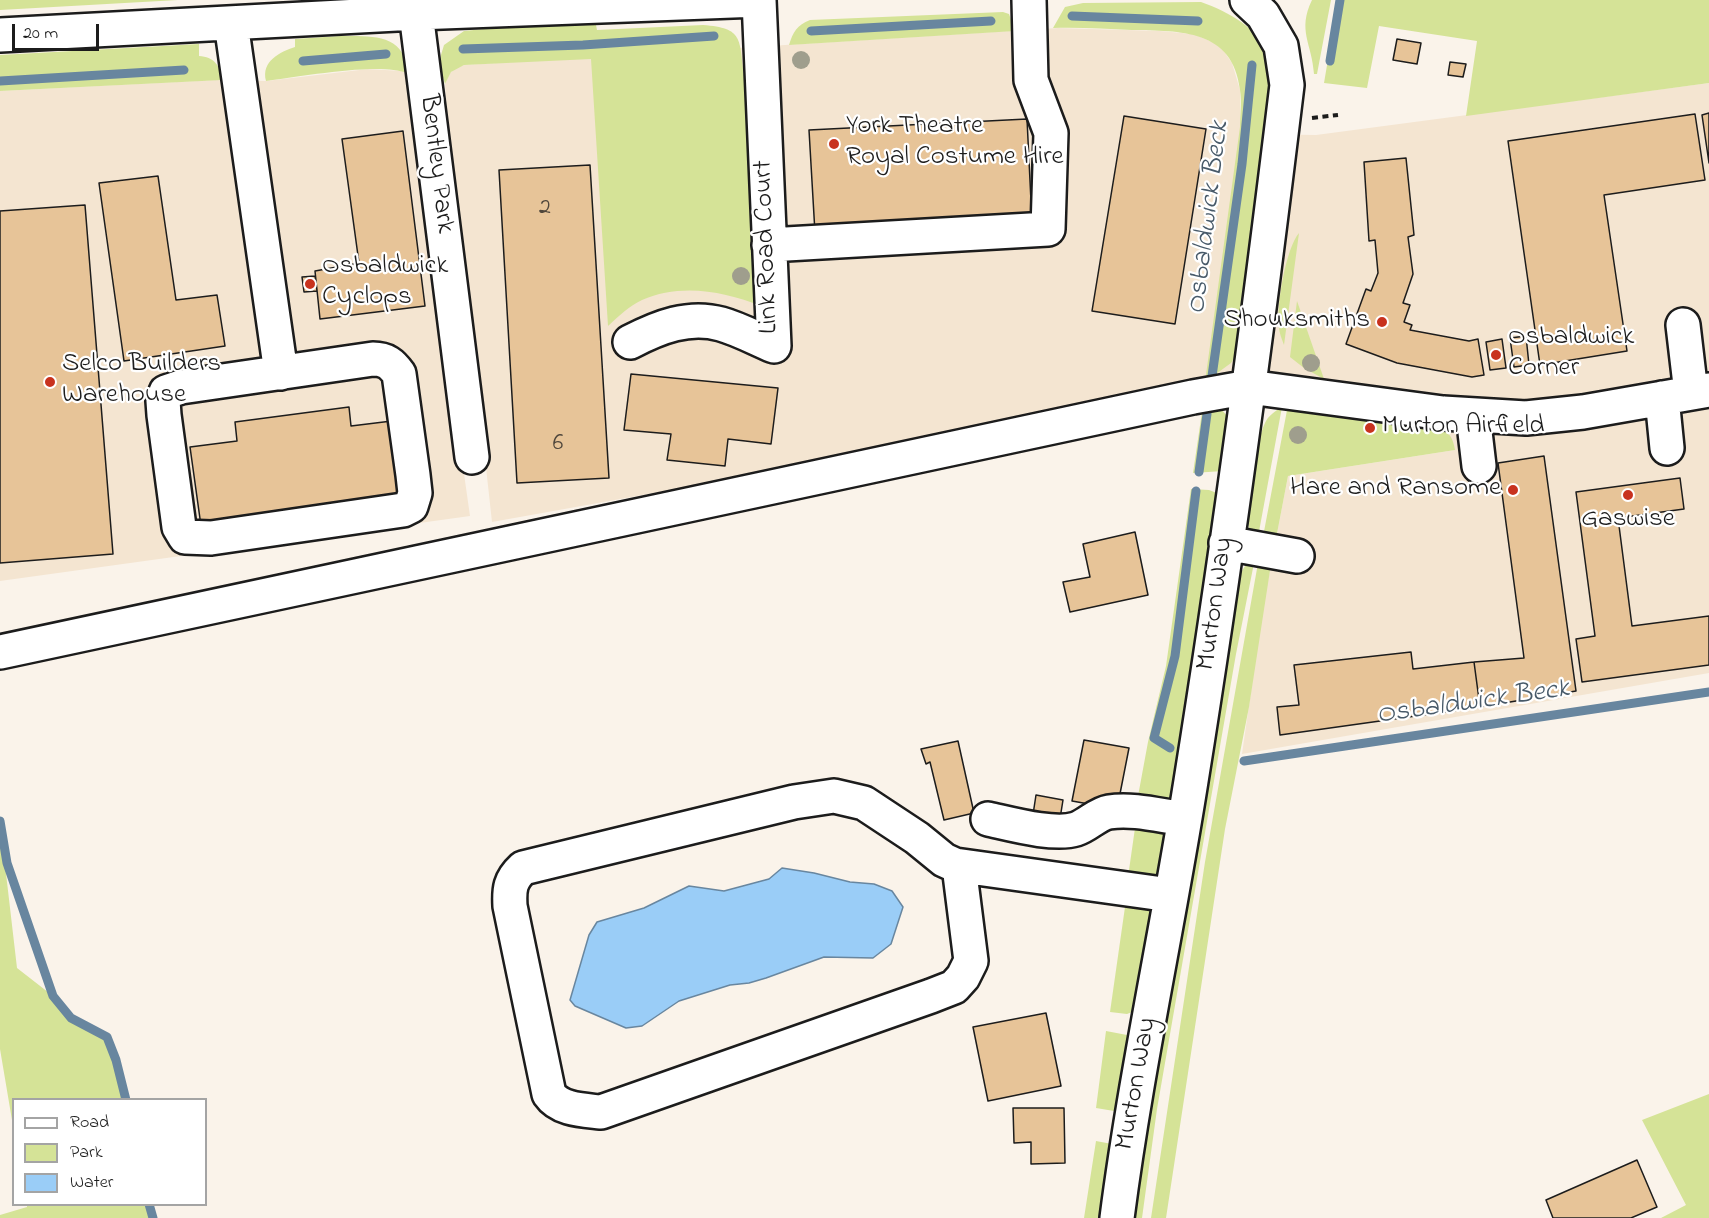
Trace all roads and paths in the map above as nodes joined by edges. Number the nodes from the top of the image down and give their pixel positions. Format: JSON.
{"nodes":[{"id":1,"x":759,"y":0,"type":"edge"},
{"id":2,"x":1029,"y":0,"type":"edge"},
{"id":3,"x":1263,"y":5,"type":"edge"},
{"id":4,"x":416,"y":13,"type":"junction"},
{"id":5,"x":231,"y":23,"type":"junction"},
{"id":6,"x":0,"y":35,"type":"edge"},
{"id":7,"x":769,"y":245,"type":"junction"},
{"id":8,"x":1683,"y":325,"type":"dead end"},
{"id":9,"x":630,"y":342,"type":"dead end"},
{"id":10,"x":281,"y":373,"type":"junction"},
{"id":11,"x":1249,"y":387,"type":"junction"},
{"id":12,"x":1687,"y":393,"type":"edge"},
{"id":13,"x":1473,"y":415,"type":"junction"},
{"id":14,"x":1667,"y":448,"type":"dead end"},
{"id":15,"x":472,"y":457,"type":"dead end"},
{"id":16,"x":1479,"y":466,"type":"dead end"},
{"id":17,"x":1226,"y":543,"type":"junction"},
{"id":18,"x":1297,"y":556,"type":"dead end"},
{"id":19,"x":0,"y":652,"type":"edge"},
{"id":20,"x":988,"y":819,"type":"dead end"},
{"id":21,"x":1184,"y":819,"type":"junction"},
{"id":22,"x":959,"y":866,"type":"junction"},
{"id":23,"x":1170,"y":895,"type":"junction"},
{"id":24,"x":1117,"y":1218,"type":"edge"}],
"edges":[{"from":1,"to":4,"type":"street"},
{"from":1,"to":7,"type":"street","name":"Link Road Court"},
{"from":2,"to":7,"type":"street"},
{"from":3,"to":11,"type":"street","name":"Murton Way"},
{"from":4,"to":5,"type":"street"},
{"from":4,"to":15,"type":"street","name":"Bentley Park"},
{"from":5,"to":6,"type":"street"},
{"from":5,"to":10,"type":"street"},
{"from":7,"to":9,"type":"street","name":"Link Road Court"},
{"from":8,"to":12,"type":"street"},
{"from":10,"to":10,"type":"street"},
{"from":11,"to":13,"type":"street"},
{"from":11,"to":17,"type":"street","name":"Murton Way"},
{"from":11,"to":19,"type":"street"},
{"from":12,"to":13,"type":"street"},
{"from":12,"to":14,"type":"street"},
{"from":13,"to":16,"type":"street"},
{"from":17,"to":18,"type":"street"},
{"from":17,"to":21,"type":"street","name":"Murton Way"},
{"from":20,"to":21,"type":"street"},
{"from":21,"to":23,"type":"street","name":"Murton Way"},
{"from":22,"to":22,"type":"street"},
{"from":22,"to":23,"type":"street"},
{"from":23,"to":24,"type":"street","name":"Murton Way"}]}
